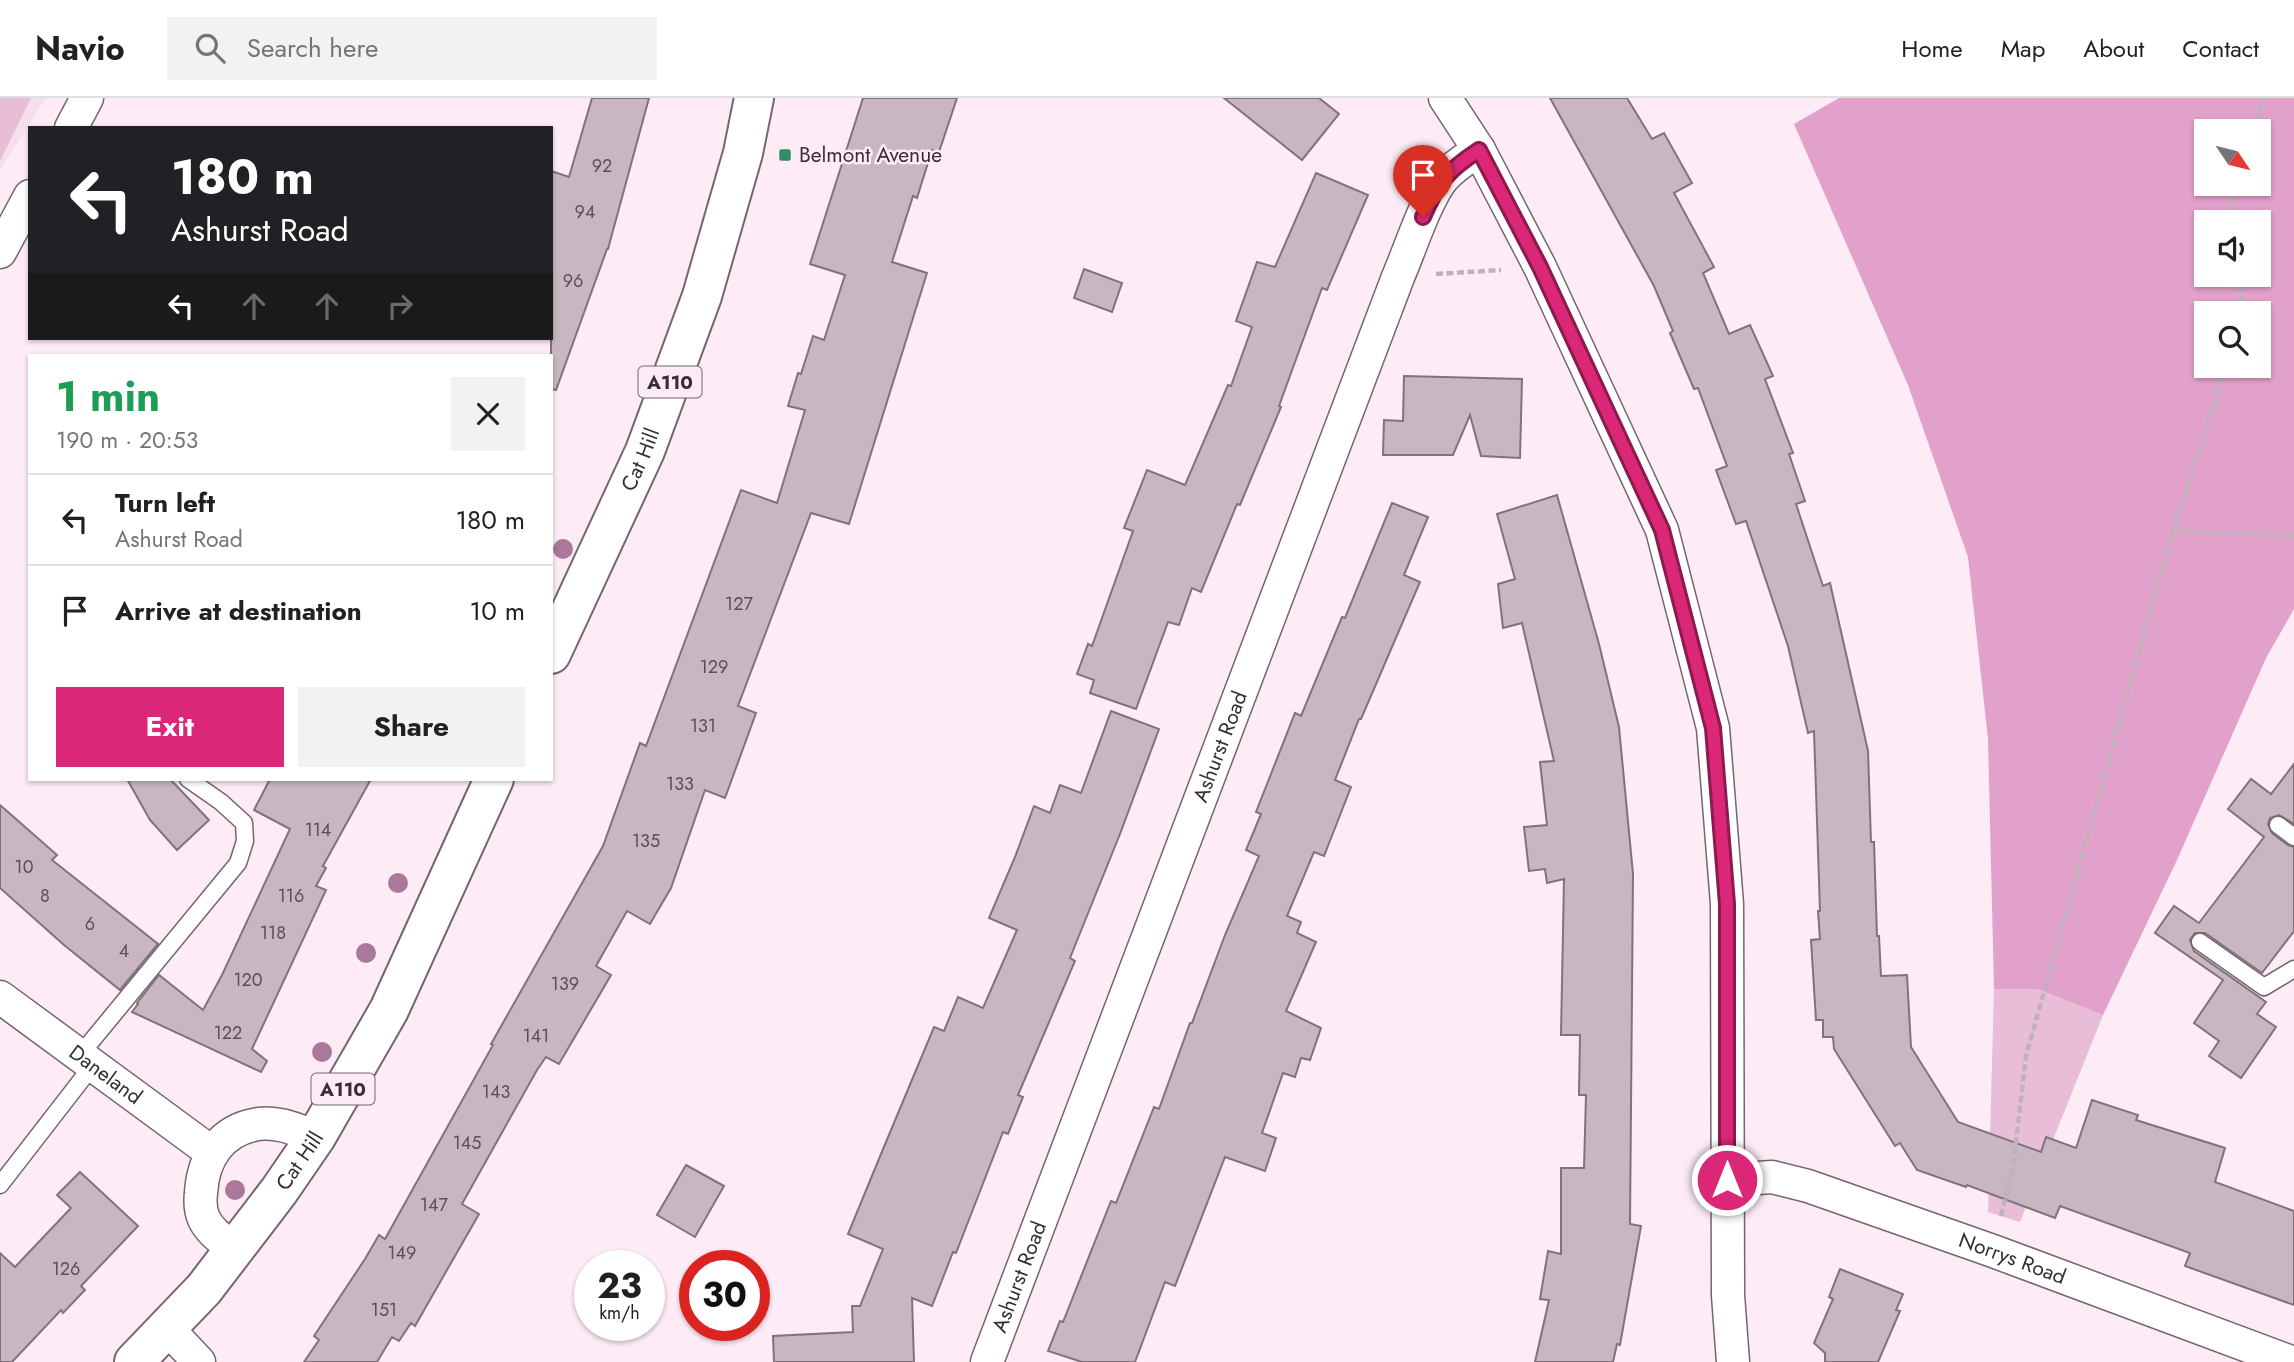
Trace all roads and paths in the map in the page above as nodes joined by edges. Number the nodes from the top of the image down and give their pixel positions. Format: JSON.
{"nodes":[{"id":1,"x":87,"y":98,"type":"edge"},
{"id":2,"x":754,"y":98,"type":"edge"},
{"id":3,"x":1445,"y":98,"type":"edge"},
{"id":4,"x":2264,"y":98,"type":"edge"},
{"id":5,"x":2258,"y":119,"type":"edge"},
{"id":6,"x":72,"y":126,"type":"edge"},
{"id":7,"x":1479,"y":150,"type":"junction"},
{"id":8,"x":28,"y":200,"type":"edge"},
{"id":9,"x":0,"y":252,"type":"edge"},
{"id":10,"x":1540,"y":267,"type":"junction"},
{"id":11,"x":1398,"y":277,"type":"junction"},
{"id":12,"x":2222,"y":378,"type":"edge"},
{"id":13,"x":2173,"y":531,"type":"junction"},
{"id":14,"x":2294,"y":535,"type":"edge"},
{"id":15,"x":553,"y":650,"type":"edge"},
{"id":16,"x":191,"y":781,"type":"edge"},
{"id":17,"x":493,"y":781,"type":"edge"},
{"id":18,"x":2278,"y":825,"type":"dead end"},
{"id":19,"x":2294,"y":837,"type":"edge"},
{"id":20,"x":2200,"y":942,"type":"dead end"},
{"id":21,"x":2294,"y":969,"type":"edge"},
{"id":22,"x":0,"y":998,"type":"edge"},
{"id":23,"x":87,"y":1060,"type":"junction"},
{"id":24,"x":316,"y":1137,"type":"junction"},
{"id":25,"x":211,"y":1152,"type":"junction"},
{"id":26,"x":1727,"y":1180,"type":"junction"},
{"id":27,"x":0,"y":1185,"type":"edge"},
{"id":28,"x":235,"y":1249,"type":"junction"},
{"id":29,"x":1993,"y":1251,"type":"junction"},
{"id":30,"x":167,"y":1328,"type":"junction"},
{"id":31,"x":134,"y":1362,"type":"edge"},
{"id":32,"x":199,"y":1362,"type":"edge"},
{"id":33,"x":987,"y":1362,"type":"edge"},
{"id":34,"x":1733,"y":1362,"type":"edge"},
{"id":35,"x":2291,"y":1362,"type":"edge"}],
"edges":[{"from":1,"to":6,"type":"street"},
{"from":2,"to":15,"type":"main road","name":"Cat Hill","number":"A110"},
{"from":3,"to":7,"type":"street"},
{"from":4,"to":5,"type":"path"},
{"from":7,"to":10,"type":"street"},
{"from":7,"to":11,"type":"street","name":"Ashurst Road"},
{"from":8,"to":9,"type":"street"},
{"from":10,"to":11,"type":"path"},
{"from":10,"to":26,"type":"street"},
{"from":11,"to":33,"type":"street","name":"Ashurst Road"},
{"from":12,"to":13,"type":"path"},
{"from":13,"to":14,"type":"path"},
{"from":13,"to":29,"type":"path"},
{"from":16,"to":23,"type":"lane"},
{"from":17,"to":24,"type":"main road","name":"Cat Hill","number":"A110"},
{"from":18,"to":19,"type":"lane"},
{"from":20,"to":21,"type":"lane"},
{"from":22,"to":23,"type":"street","name":"Daneland"},
{"from":23,"to":25,"type":"street","name":"Daneland"},
{"from":23,"to":27,"type":"lane"},
{"from":24,"to":25,"type":"street"},
{"from":24,"to":28,"type":"main road","name":"Cat Hill","number":"A110"},
{"from":25,"to":28,"type":"street"},
{"from":26,"to":29,"type":"street","name":"Norrys Road"},
{"from":26,"to":34,"type":"street"},
{"from":28,"to":30,"type":"main road","name":"Cat Hill","number":"A110"},
{"from":29,"to":35,"type":"street","name":"Norrys Road"},
{"from":30,"to":31,"type":"main road","name":"Cat Hill","number":"A110"},
{"from":30,"to":32,"type":"street"}]}
